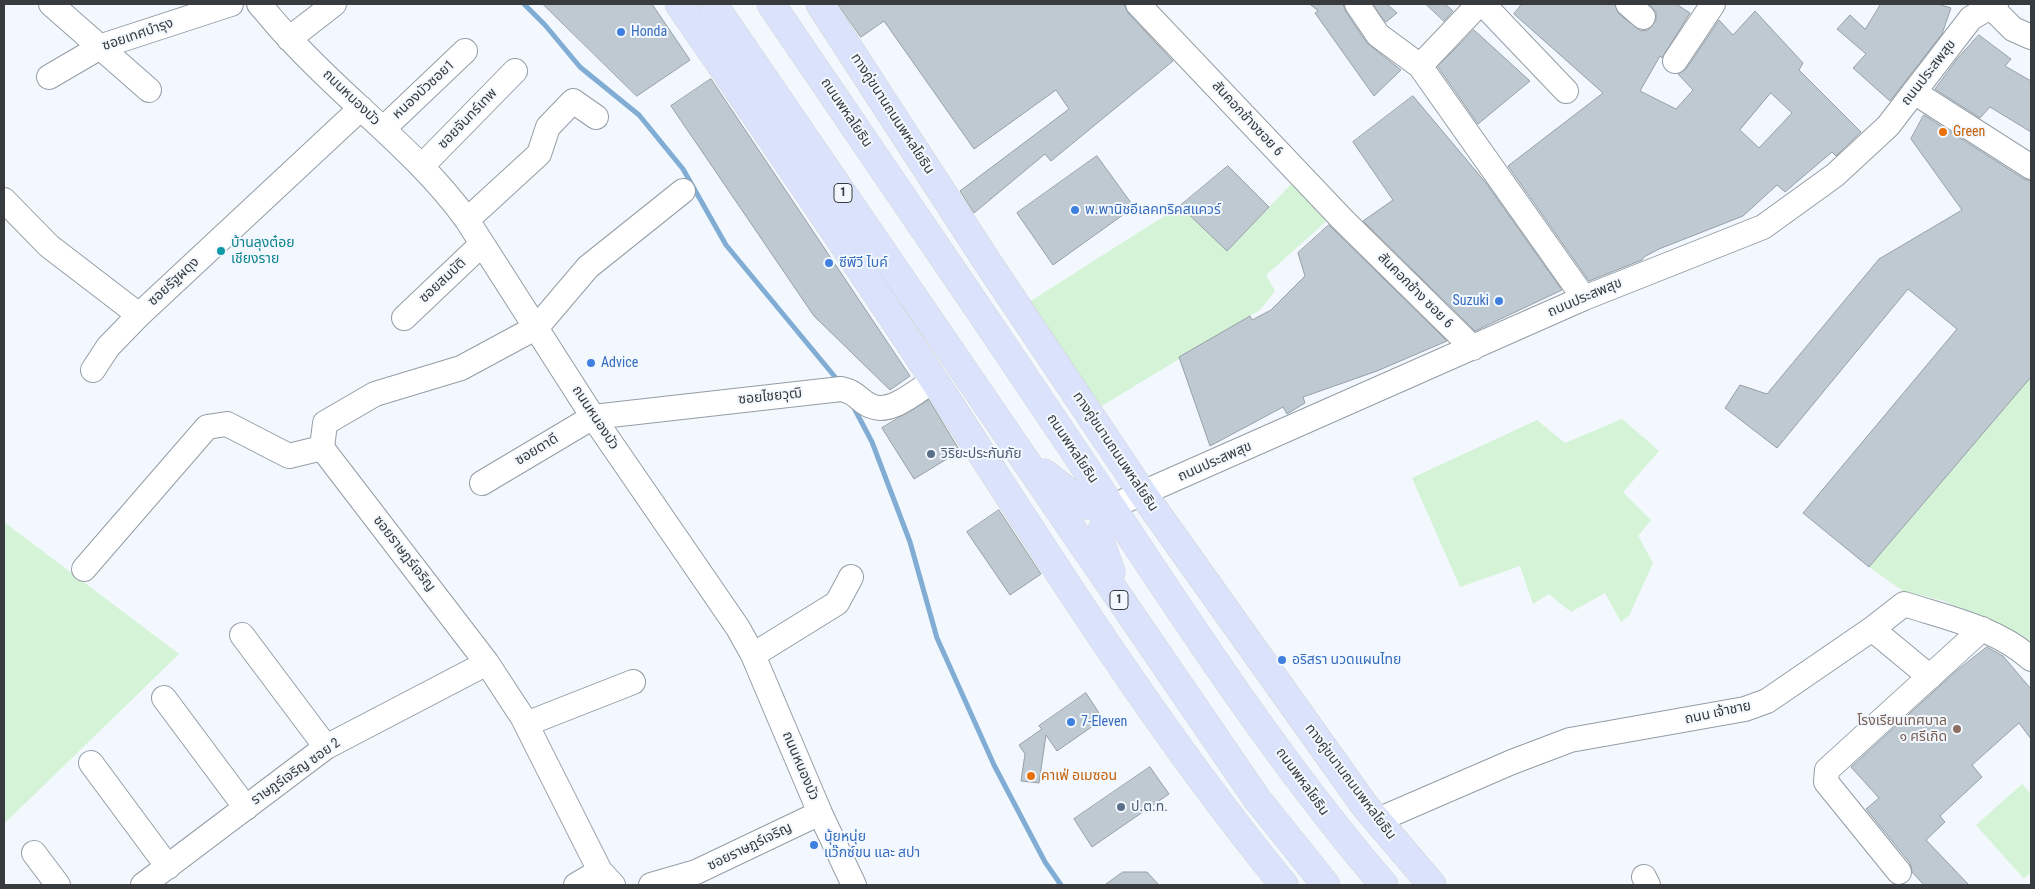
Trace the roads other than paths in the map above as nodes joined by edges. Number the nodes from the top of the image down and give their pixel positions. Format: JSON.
{"nodes":[{"id":1,"x":51,"y":4,"type":"edge"},
{"id":2,"x":231,"y":4,"type":"edge"},
{"id":3,"x":259,"y":4,"type":"edge"},
{"id":4,"x":334,"y":4,"type":"edge"},
{"id":5,"x":678,"y":4,"type":"edge"},
{"id":6,"x":713,"y":4,"type":"edge"},
{"id":7,"x":771,"y":4,"type":"edge"},
{"id":8,"x":820,"y":4,"type":"edge"},
{"id":9,"x":1138,"y":4,"type":"edge"},
{"id":10,"x":1357,"y":4,"type":"edge"},
{"id":11,"x":1481,"y":4,"type":"edge"},
{"id":12,"x":1713,"y":4,"type":"edge"},
{"id":13,"x":1982,"y":8,"type":"edge"},
{"id":14,"x":2031,"y":37,"type":"edge"},
{"id":15,"x":289,"y":39,"type":"junction"},
{"id":16,"x":102,"y":46,"type":"junction"},
{"id":17,"x":465,"y":51,"type":"dead end"},
{"id":18,"x":1675,"y":61,"type":"dead end"},
{"id":19,"x":1420,"y":66,"type":"junction"},
{"id":20,"x":515,"y":71,"type":"dead end"},
{"id":21,"x":49,"y":76,"type":"dead end"},
{"id":22,"x":149,"y":90,"type":"dead end"},
{"id":23,"x":1566,"y":92,"type":"dead end"},
{"id":24,"x":1914,"y":92,"type":"junction"},
{"id":25,"x":361,"y":108,"type":"junction"},
{"id":26,"x":596,"y":117,"type":"dead end"},
{"id":27,"x":383,"y":129,"type":"junction"},
{"id":28,"x":422,"y":166,"type":"junction"},
{"id":29,"x":2031,"y":167,"type":"edge"},
{"id":30,"x":683,"y":191,"type":"dead end"},
{"id":31,"x":4,"y":200,"type":"edge"},
{"id":32,"x":914,"y":212,"type":"junction"},
{"id":33,"x":467,"y":220,"type":"junction"},
{"id":34,"x":1356,"y":233,"type":"joint"},
{"id":35,"x":482,"y":244,"type":"junction"},
{"id":36,"x":988,"y":263,"type":"junction"},
{"id":37,"x":1584,"y":298,"type":"junction"},
{"id":38,"x":139,"y":315,"type":"junction"},
{"id":39,"x":404,"y":318,"type":"dead end"},
{"id":40,"x":537,"y":327,"type":"junction"},
{"id":41,"x":908,"y":341,"type":"junction"},
{"id":42,"x":1473,"y":348,"type":"junction"},
{"id":43,"x":93,"y":370,"type":"dead end"},
{"id":44,"x":934,"y":380,"type":"junction"},
{"id":45,"x":973,"y":383,"type":"junction"},
{"id":46,"x":593,"y":417,"type":"junction"},
{"id":47,"x":322,"y":448,"type":"junction"},
{"id":48,"x":1024,"y":458,"type":"junction"},
{"id":49,"x":482,"y":483,"type":"dead end"},
{"id":50,"x":1143,"y":494,"type":"junction"},
{"id":51,"x":1111,"y":507,"type":"junction"},
{"id":52,"x":84,"y":569,"type":"dead end"},
{"id":53,"x":852,"y":577,"type":"dead end"},
{"id":54,"x":1121,"y":603,"type":"junction"},
{"id":55,"x":1872,"y":629,"type":"junction"},
{"id":56,"x":1982,"y":629,"type":"junction"},
{"id":57,"x":242,"y":635,"type":"dead end"},
{"id":58,"x":753,"y":655,"type":"junction"},
{"id":59,"x":2031,"y":659,"type":"edge"},
{"id":60,"x":487,"y":663,"type":"junction"},
{"id":61,"x":1930,"y":677,"type":"junction"},
{"id":62,"x":633,"y":682,"type":"dead end"},
{"id":63,"x":164,"y":698,"type":"dead end"},
{"id":64,"x":526,"y":724,"type":"junction"},
{"id":65,"x":326,"y":747,"type":"junction"},
{"id":66,"x":91,"y":763,"type":"dead end"},
{"id":67,"x":246,"y":808,"type":"junction"},
{"id":68,"x":1226,"y":811,"type":"junction"},
{"id":69,"x":820,"y":813,"type":"junction"},
{"id":70,"x":1371,"y":813,"type":"junction"},
{"id":71,"x":34,"y":853,"type":"dead end"},
{"id":72,"x":1302,"y":856,"type":"junction"},
{"id":73,"x":168,"y":867,"type":"junction"},
{"id":74,"x":1899,"y":872,"type":"dead end"},
{"id":75,"x":606,"y":878,"type":"edge"},
{"id":76,"x":1379,"y":879,"type":"edge"},
{"id":77,"x":58,"y":885,"type":"edge"},
{"id":78,"x":143,"y":885,"type":"edge"},
{"id":79,"x":576,"y":885,"type":"edge"},
{"id":80,"x":651,"y":885,"type":"edge"},
{"id":81,"x":854,"y":885,"type":"edge"},
{"id":82,"x":1284,"y":885,"type":"edge"},
{"id":83,"x":1326,"y":885,"type":"edge"},
{"id":84,"x":1432,"y":885,"type":"edge"}],
"edges":[{"from":1,"to":16,"type":"street"},
{"from":2,"to":16,"type":"street","name":"ซอยเทศบำรุง"},
{"from":3,"to":15,"type":"street","name":"ถนนหนองบัว"},
{"from":4,"to":15,"type":"street"},
{"from":5,"to":41,"type":"main road","number":"1"},
{"from":6,"to":45,"type":"main road","number":"1"},
{"from":7,"to":32,"type":"main road","name":"ถนนพหลโยธิน"},
{"from":8,"to":36,"type":"main road","name":"ทางคู่ขนานถนนพหลโยธิน"},
{"from":9,"to":34,"type":"street","name":"สันคอกช้างซอย 6"},
{"from":10,"to":19,"type":"street"},
{"from":11,"to":19,"type":"street"},
{"from":11,"to":23,"type":"street"},
{"from":12,"to":18,"type":"street"},
{"from":13,"to":14,"type":"street"},
{"from":13,"to":24,"type":"street","name":"ถนนประสพสุข"},
{"from":15,"to":25,"type":"street","name":"ถนนหนองบัว"},
{"from":16,"to":21,"type":"street","name":"ซอยเทศบำรุง"},
{"from":16,"to":22,"type":"street"},
{"from":17,"to":27,"type":"street","name":"หนองบัวซอย1"},
{"from":19,"to":37,"type":"street"},
{"from":20,"to":28,"type":"street","name":"ซอยจันทร์เทพ"},
{"from":24,"to":29,"type":"street"},
{"from":24,"to":37,"type":"street","name":"ถนนประสพสุข"},
{"from":25,"to":27,"type":"street","name":"ถนนหนองบัว"},
{"from":25,"to":38,"type":"street","name":"ซอยรัฐผดุง"},
{"from":26,"to":33,"type":"street"},
{"from":27,"to":28,"type":"street","name":"ถนนหนองบัว"},
{"from":28,"to":33,"type":"street","name":"ถนนหนองบัว"},
{"from":30,"to":40,"type":"street"},
{"from":31,"to":38,"type":"street","name":"ซอยรัฐผดุง"},
{"from":32,"to":36,"type":"main road"},
{"from":32,"to":51,"type":"main road","name":"ถนนพหลโยธิน"},
{"from":33,"to":35,"type":"street","name":"ถนนหนองบัว"},
{"from":34,"to":42,"type":"street","name":"สันคอกช้าง ซอย 6"},
{"from":35,"to":39,"type":"street","name":"ซอยสมบัติ"},
{"from":35,"to":40,"type":"street","name":"ถนนหนองบัว"},
{"from":36,"to":50,"type":"main road","name":"ทางคู่ขนานถนนพหลโยธิน"},
{"from":37,"to":42,"type":"street","name":"ถนนประสพสุข"},
{"from":38,"to":43,"type":"street"},
{"from":40,"to":46,"type":"street","name":"ถนนหนองบัว"},
{"from":40,"to":47,"type":"street"},
{"from":41,"to":44,"type":"main road","number":"1"},
{"from":41,"to":45,"type":"main road"},
{"from":42,"to":50,"type":"street","name":"ถนนประสพสุข"},
{"from":44,"to":46,"type":"street","name":"ซอยไชยวุฒิ"},
{"from":44,"to":68,"type":"main road","number":"1"},
{"from":45,"to":48,"type":"main road","number":"1"},
{"from":46,"to":49,"type":"street","name":"ซอยตาดี"},
{"from":46,"to":58,"type":"street","name":"ถนนหนองบัว"},
{"from":47,"to":52,"type":"street"},
{"from":47,"to":60,"type":"street","name":"ซอยราษฎร์เจริญ"},
{"from":48,"to":51,"type":"main road"},
{"from":48,"to":54,"type":"main road","number":"1"},
{"from":50,"to":51,"type":"street","name":"ถนนประสพสุข"},
{"from":50,"to":70,"type":"main road","name":"ทางคู่ขนานถนนพหลโยธิน"},
{"from":51,"to":54,"type":"main road"},
{"from":51,"to":76,"type":"main road","name":"ถนนพหลโยธิน"},
{"from":53,"to":58,"type":"street"},
{"from":54,"to":72,"type":"main road","number":"1"},
{"from":55,"to":56,"type":"street","name":"ถนน เจ้าชาย"},
{"from":55,"to":61,"type":"street"},
{"from":55,"to":70,"type":"street","name":"ถนน เจ้าชาย"},
{"from":56,"to":59,"type":"street","name":"ถนน เจ้าชาย"},
{"from":56,"to":61,"type":"street"},
{"from":57,"to":65,"type":"street"},
{"from":58,"to":69,"type":"street","name":"ถนนหนองบัว"},
{"from":60,"to":64,"type":"street","name":"ซอยราษฎร์เจริญ"},
{"from":60,"to":65,"type":"street","name":"ราษฎร์เจริญ ซอย 2"},
{"from":61,"to":74,"type":"street"},
{"from":62,"to":64,"type":"street"},
{"from":63,"to":67,"type":"street"},
{"from":64,"to":75,"type":"street","name":"ซอยราษฎร์เจริญ"},
{"from":65,"to":67,"type":"street","name":"ราษฎร์เจริญ ซอย 2"},
{"from":66,"to":73,"type":"street"},
{"from":67,"to":73,"type":"street","name":"ราษฎร์เจริญ ซอย 2"},
{"from":68,"to":72,"type":"main road"},
{"from":68,"to":82,"type":"main road","number":"1"},
{"from":69,"to":80,"type":"street","name":"ซอยราษฎร์เจริญ"},
{"from":69,"to":81,"type":"street","name":"ถนนหนองบัว"},
{"from":70,"to":76,"type":"main road"},
{"from":70,"to":84,"type":"main road","name":"ทางคู่ขนานถนนพหลโยธิน"},
{"from":71,"to":77,"type":"street"},
{"from":72,"to":83,"type":"main road","number":"1"},
{"from":73,"to":78,"type":"street","name":"ราษฎร์เจริญ ซอย 2"},
{"from":75,"to":79,"type":"street"}]}
